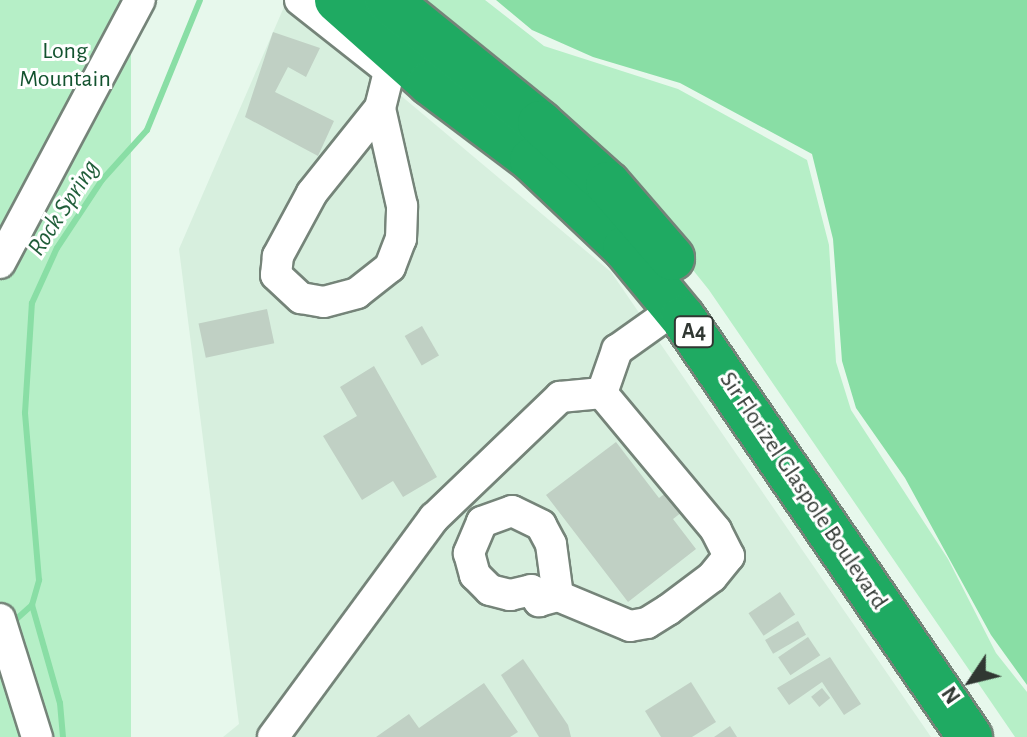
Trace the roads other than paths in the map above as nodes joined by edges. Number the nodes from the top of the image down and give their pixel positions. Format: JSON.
{"nodes":[{"id":1,"x":140,"y":0,"type":"edge"},
{"id":2,"x":300,"y":0,"type":"edge"},
{"id":3,"x":337,"y":0,"type":"edge"},
{"id":4,"x":388,"y":0,"type":"edge"},
{"id":5,"x":389,"y":71,"type":"junction"},
{"id":6,"x":430,"y":83,"type":"junction"},
{"id":7,"x":380,"y":108,"type":"junction"},
{"id":8,"x":0,"y":263,"type":"edge"},
{"id":9,"x":676,"y":308,"type":"junction"},
{"id":10,"x":602,"y":393,"type":"junction"},
{"id":11,"x":467,"y":486,"type":"junction"},
{"id":12,"x":491,"y":516,"type":"junction"},
{"id":13,"x":558,"y":596,"type":"junction"},
{"id":14,"x":0,"y":619,"type":"edge"},
{"id":15,"x":37,"y":737,"type":"edge"},
{"id":16,"x":273,"y":737,"type":"edge"},
{"id":17,"x":970,"y":737,"type":"edge"},
{"id":18,"x":1000,"y":737,"type":"edge"}],
"edges":[{"from":1,"to":8,"type":"street"},
{"from":2,"to":5,"type":"street"},
{"from":3,"to":6,"type":"highway","name":"Sir Florizel Glaspole Boulevard","number":"A4"},
{"from":4,"to":18,"type":"highway","name":"Sir Florizel Glaspole Boulevard","number":"A4"},
{"from":5,"to":6,"type":"street"},
{"from":5,"to":7,"type":"street"},
{"from":6,"to":9,"type":"highway","name":"Sir Florizel Glaspole Boulevard","number":"A4"},
{"from":7,"to":7,"type":"street"},
{"from":9,"to":10,"type":"street"},
{"from":9,"to":17,"type":"highway","name":"Sir Florizel Glaspole Boulevard","number":"A4"},
{"from":10,"to":11,"type":"street"},
{"from":10,"to":13,"type":"street"},
{"from":11,"to":12,"type":"street"},
{"from":11,"to":16,"type":"street"},
{"from":12,"to":13,"type":"street"},
{"from":12,"to":13,"type":"street"},
{"from":14,"to":15,"type":"street"}]}
